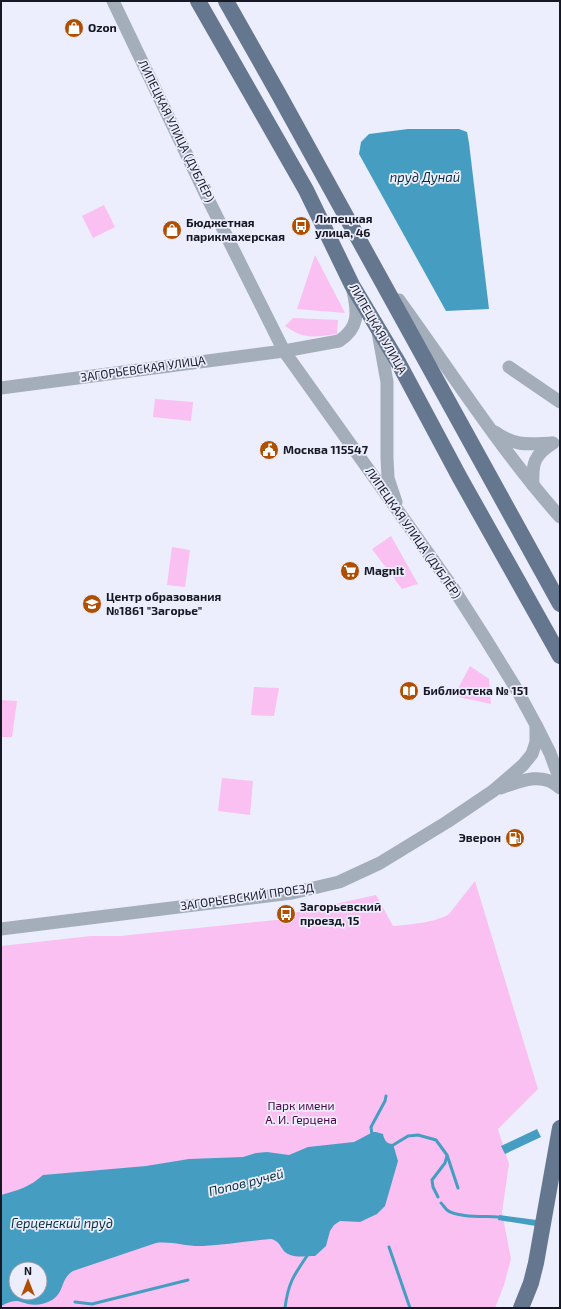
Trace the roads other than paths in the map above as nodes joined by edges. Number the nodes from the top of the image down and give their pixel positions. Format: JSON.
{"nodes":[{"id":1,"x":113,"y":1,"type":"edge"},
{"id":2,"x":198,"y":1,"type":"edge"},
{"id":3,"x":226,"y":1,"type":"edge"},
{"id":4,"x":371,"y":261,"type":"junction"},
{"id":5,"x":352,"y":285,"type":"junction"},
{"id":6,"x":377,"y":326,"type":"junction"},
{"id":7,"x":284,"y":351,"type":"junction"},
{"id":8,"x":509,"y":367,"type":"dead end"},
{"id":9,"x":1,"y":388,"type":"edge"},
{"id":10,"x":560,"y":402,"type":"edge"},
{"id":11,"x":490,"y":429,"type":"junction"},
{"id":12,"x":556,"y":441,"type":"edge"},
{"id":13,"x":533,"y":485,"type":"junction"},
{"id":14,"x":560,"y":517,"type":"edge"},
{"id":15,"x":412,"y":530,"type":"junction"},
{"id":16,"x":560,"y":604,"type":"edge"},
{"id":17,"x":560,"y":656,"type":"edge"},
{"id":18,"x":536,"y":725,"type":"junction"},
{"id":19,"x":560,"y":780,"type":"edge"},
{"id":20,"x":560,"y":788,"type":"edge"},
{"id":21,"x":493,"y":791,"type":"junction"},
{"id":22,"x":1,"y":929,"type":"edge"},
{"id":23,"x":560,"y":1128,"type":"edge"},
{"id":24,"x":522,"y":1308,"type":"edge"}],
"edges":[{"from":1,"to":7,"type":"street","name":"ЛИПЕЦКАЯ УЛИЦА (ДУБЛЁР)"},
{"from":2,"to":5,"type":"main road","name":"ЛИПЕЦКАЯ УЛИЦА"},
{"from":3,"to":4,"type":"main road"},
{"from":4,"to":11,"type":"street"},
{"from":4,"to":16,"type":"main road"},
{"from":5,"to":6,"type":"main road","name":"ЛИПЕЦКАЯ УЛИЦА"},
{"from":5,"to":7,"type":"street","name":"ЗАГОРЬЕВСКАЯ УЛИЦА"},
{"from":6,"to":15,"type":"street"},
{"from":6,"to":17,"type":"main road","name":"ЛИПЕЦКАЯ УЛИЦА"},
{"from":7,"to":9,"type":"street","name":"ЗАГОРЬЕВСКАЯ УЛИЦА"},
{"from":7,"to":15,"type":"street","name":"ЛИПЕЦКАЯ УЛИЦА (ДУБЛЁР)"},
{"from":8,"to":10,"type":"street"},
{"from":11,"to":12,"type":"street"},
{"from":11,"to":13,"type":"street"},
{"from":12,"to":13,"type":"street"},
{"from":13,"to":14,"type":"street"},
{"from":15,"to":18,"type":"street","name":"ЛИПЕЦКАЯ УЛИЦА (ДУБЛЁР)"},
{"from":18,"to":19,"type":"street","name":"ЛИПЕЦКАЯ УЛИЦА (ДУБЛЁР)"},
{"from":18,"to":21,"type":"street"},
{"from":20,"to":21,"type":"street"},
{"from":21,"to":22,"type":"street","name":"ЗАГОРЬЕВСКИЙ ПРОЕЗД"},
{"from":23,"to":24,"type":"main road"}]}
